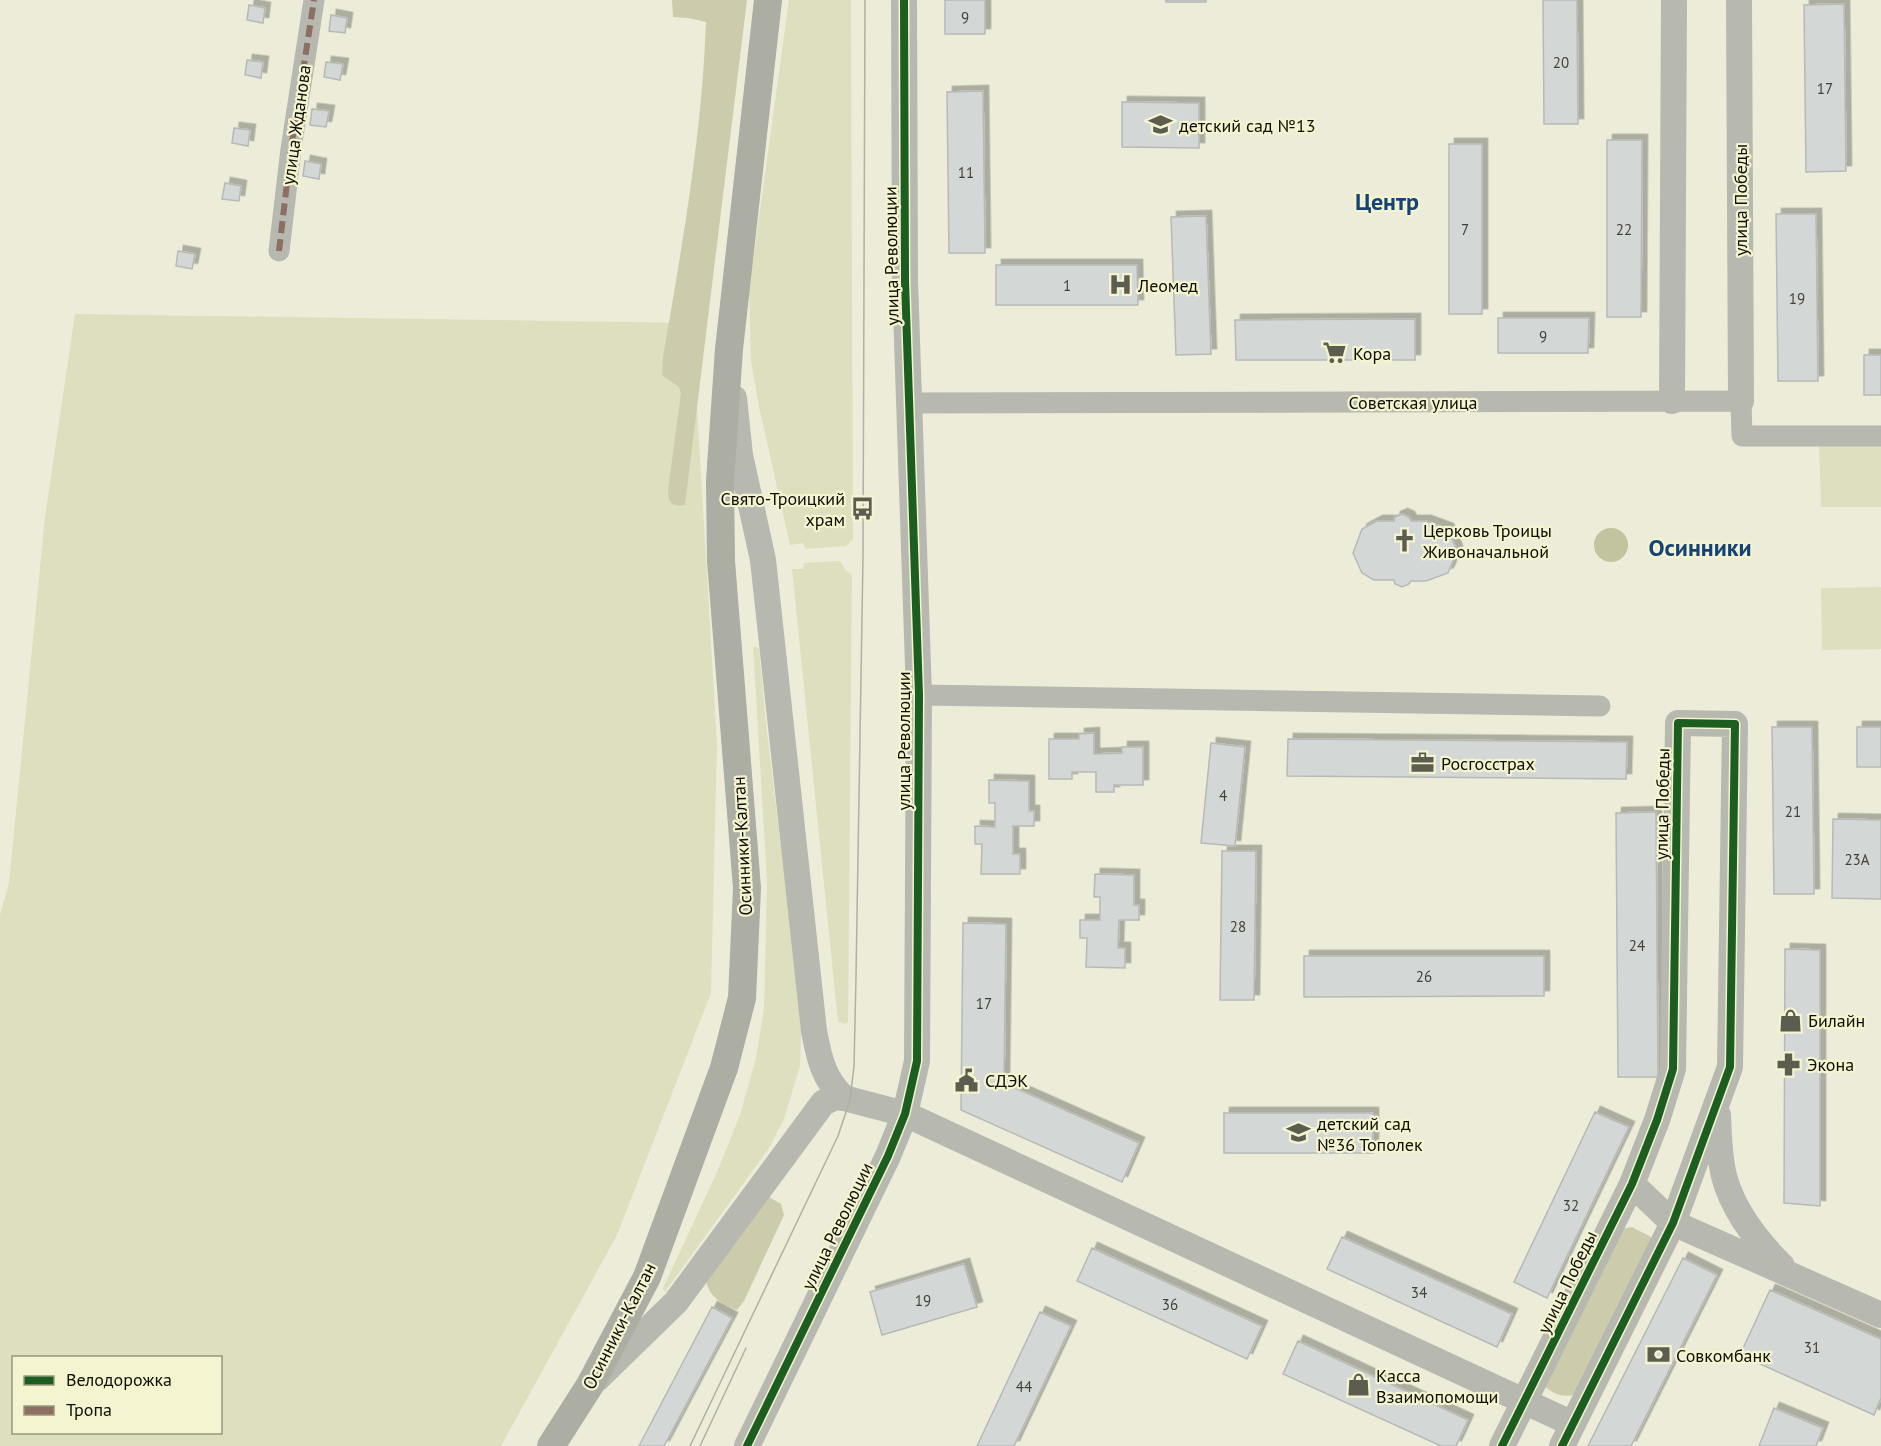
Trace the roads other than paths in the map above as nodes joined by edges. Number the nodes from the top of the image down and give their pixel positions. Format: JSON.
{"nodes":[{"id":1,"x":314,"y":0,"type":"edge"},
{"id":2,"x":768,"y":0,"type":"edge"},
{"id":3,"x":904,"y":0,"type":"edge"},
{"id":4,"x":1674,"y":0,"type":"edge"},
{"id":5,"x":1739,"y":0,"type":"edge"},
{"id":6,"x":279,"y":251,"type":"dead end"},
{"id":7,"x":729,"y":348,"type":"junction"},
{"id":8,"x":1672,"y":401,"type":"junction"},
{"id":9,"x":1740,"y":401,"type":"junction"},
{"id":10,"x":911,"y":403,"type":"junction"},
{"id":11,"x":1881,"y":436,"type":"edge"},
{"id":12,"x":919,"y":695,"type":"junction"},
{"id":13,"x":1600,"y":706,"type":"dead end"},
{"id":14,"x":844,"y":1098,"type":"junction"},
{"id":15,"x":1717,"y":1104,"type":"junction"},
{"id":16,"x":905,"y":1114,"type":"junction"},
{"id":17,"x":1632,"y":1184,"type":"junction"},
{"id":18,"x":1673,"y":1223,"type":"junction"},
{"id":19,"x":1791,"y":1275,"type":"junction"},
{"id":20,"x":1881,"y":1315,"type":"edge"},
{"id":21,"x":590,"y":1385,"type":"junction"},
{"id":22,"x":1525,"y":1400,"type":"junction"},
{"id":23,"x":1573,"y":1424,"type":"junction"},
{"id":24,"x":551,"y":1446,"type":"edge"},
{"id":25,"x":747,"y":1446,"type":"edge"},
{"id":26,"x":1502,"y":1446,"type":"edge"},
{"id":27,"x":1562,"y":1446,"type":"edge"}],
"edges":[{"from":1,"to":6,"type":"street","name":"улица Жданова"},
{"from":2,"to":7,"type":"main road","name":"Осинники-Калтан"},
{"from":3,"to":10,"type":"street","name":"улица Революции"},
{"from":4,"to":8,"type":"street"},
{"from":5,"to":9,"type":"street","name":"улица Победы"},
{"from":7,"to":14,"type":"street"},
{"from":7,"to":21,"type":"main road","name":"Осинники-Калтан"},
{"from":8,"to":9,"type":"street","name":"Советская улица"},
{"from":8,"to":10,"type":"street","name":"Советская улица"},
{"from":9,"to":11,"type":"street"},
{"from":10,"to":12,"type":"street","name":"улица Революции"},
{"from":12,"to":13,"type":"street"},
{"from":12,"to":16,"type":"street","name":"улица Революции"},
{"from":14,"to":16,"type":"street"},
{"from":14,"to":21,"type":"street"},
{"from":15,"to":17,"type":"street","name":"улица Победы"},
{"from":15,"to":18,"type":"street","name":"улица Победы"},
{"from":15,"to":19,"type":"street"},
{"from":16,"to":22,"type":"street"},
{"from":16,"to":25,"type":"street","name":"улица Революции"},
{"from":17,"to":18,"type":"street"},
{"from":17,"to":22,"type":"street","name":"улица Победы"},
{"from":18,"to":19,"type":"street"},
{"from":18,"to":23,"type":"street","name":"улица Победы"},
{"from":19,"to":20,"type":"street"},
{"from":21,"to":24,"type":"main road","name":"Осинники-Калтан"},
{"from":22,"to":23,"type":"street"},
{"from":22,"to":26,"type":"street","name":"улица Победы"},
{"from":23,"to":27,"type":"street","name":"улица Победы"}]}
